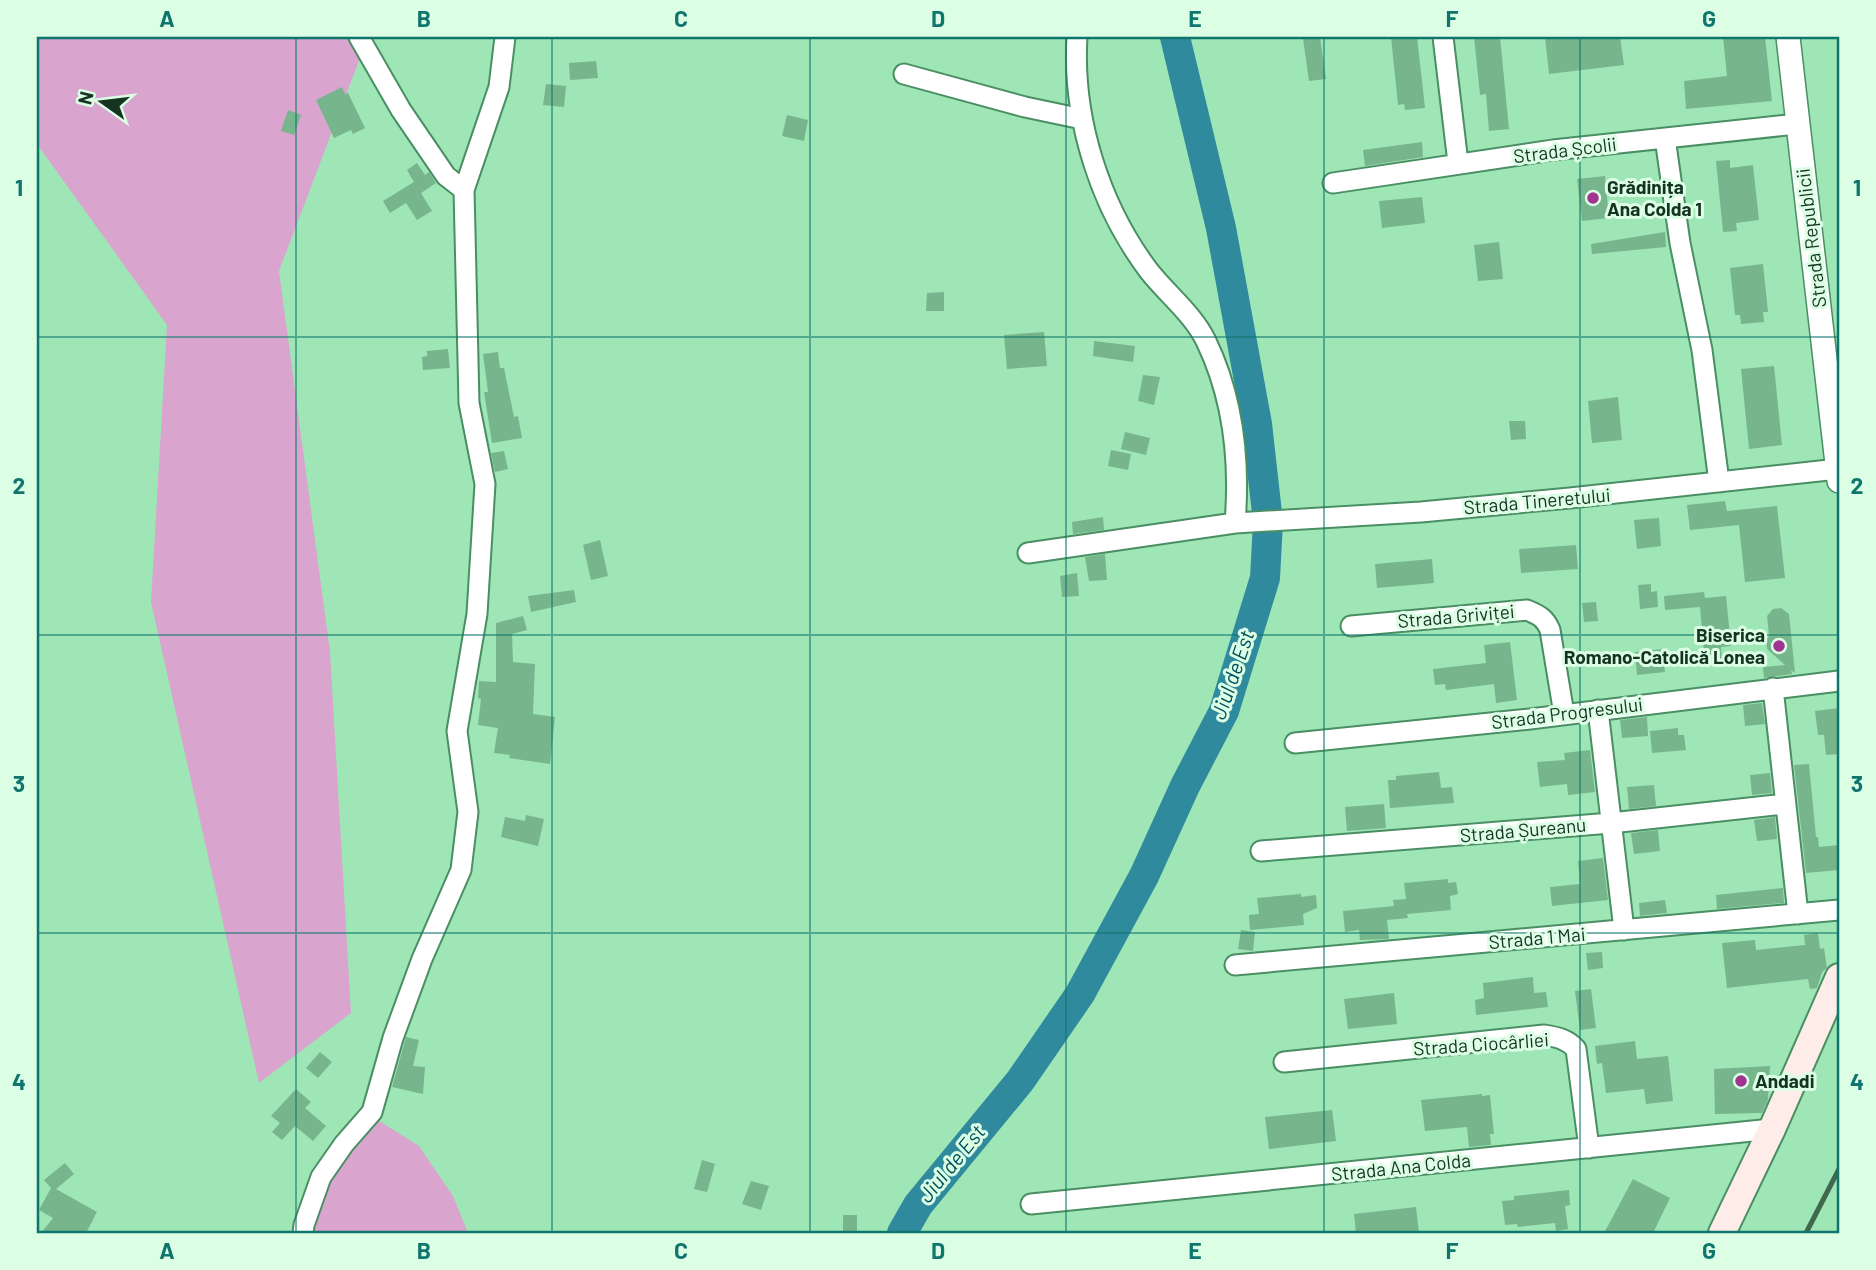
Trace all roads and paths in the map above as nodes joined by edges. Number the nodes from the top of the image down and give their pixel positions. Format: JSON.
{"nodes":[{"id":1,"x":359,"y":37,"type":"edge"},
{"id":2,"x":505,"y":37,"type":"edge"},
{"id":3,"x":1077,"y":37,"type":"edge"},
{"id":4,"x":1443,"y":37,"type":"edge"},
{"id":5,"x":1788,"y":37,"type":"edge"},
{"id":6,"x":904,"y":74,"type":"dead end"},
{"id":7,"x":1082,"y":119,"type":"junction"},
{"id":8,"x":1797,"y":124,"type":"junction"},
{"id":9,"x":1665,"y":138,"type":"junction"},
{"id":10,"x":1458,"y":163,"type":"junction"},
{"id":11,"x":1333,"y":183,"type":"dead end"},
{"id":12,"x":464,"y":190,"type":"junction"},
{"id":13,"x":1839,"y":475,"type":"edge"},
{"id":14,"x":1719,"y":482,"type":"junction"},
{"id":15,"x":1241,"y":522,"type":"junction"},
{"id":16,"x":1028,"y":554,"type":"dead end"},
{"id":17,"x":1351,"y":626,"type":"dead end"},
{"id":18,"x":1839,"y":681,"type":"edge"},
{"id":19,"x":1773,"y":688,"type":"junction"},
{"id":20,"x":1598,"y":710,"type":"junction"},
{"id":21,"x":1564,"y":714,"type":"junction"},
{"id":22,"x":1295,"y":743,"type":"dead end"},
{"id":23,"x":1785,"y":804,"type":"junction"},
{"id":24,"x":1611,"y":823,"type":"junction"},
{"id":25,"x":1261,"y":851,"type":"dead end"},
{"id":26,"x":1839,"y":911,"type":"edge"},
{"id":27,"x":1798,"y":914,"type":"junction"},
{"id":28,"x":1624,"y":930,"type":"junction"},
{"id":29,"x":1235,"y":965,"type":"dead end"},
{"id":30,"x":1839,"y":977,"type":"edge"},
{"id":31,"x":1284,"y":1062,"type":"dead end"},
{"id":32,"x":1772,"y":1129,"type":"junction"},
{"id":33,"x":1589,"y":1148,"type":"junction"},
{"id":34,"x":1031,"y":1204,"type":"dead end"},
{"id":35,"x":303,"y":1233,"type":"edge"},
{"id":36,"x":1722,"y":1233,"type":"edge"}],
"edges":[{"from":1,"to":12,"type":"street"},
{"from":2,"to":12,"type":"street"},
{"from":3,"to":7,"type":"street"},
{"from":4,"to":10,"type":"street"},
{"from":5,"to":8,"type":"street","name":"Strada Republicii"},
{"from":6,"to":7,"type":"street"},
{"from":7,"to":15,"type":"street"},
{"from":8,"to":9,"type":"street","name":"Strada Școlii"},
{"from":8,"to":13,"type":"street","name":"Strada Republicii"},
{"from":9,"to":10,"type":"street","name":"Strada Școlii"},
{"from":9,"to":14,"type":"street"},
{"from":10,"to":11,"type":"street","name":"Strada Școlii"},
{"from":12,"to":35,"type":"street"},
{"from":13,"to":14,"type":"street","name":"Strada Tineretului"},
{"from":14,"to":15,"type":"street","name":"Strada Tineretului"},
{"from":15,"to":16,"type":"street","name":"Strada Tineretului"},
{"from":17,"to":21,"type":"street","name":"Strada Griviței"},
{"from":18,"to":19,"type":"street","name":"Strada Progresului"},
{"from":19,"to":20,"type":"street","name":"Strada Progresului"},
{"from":19,"to":23,"type":"street"},
{"from":20,"to":21,"type":"street","name":"Strada Progresului"},
{"from":20,"to":24,"type":"street"},
{"from":21,"to":22,"type":"street","name":"Strada Progresului"},
{"from":23,"to":24,"type":"street","name":"Strada Șureanu"},
{"from":23,"to":27,"type":"street"},
{"from":24,"to":25,"type":"street","name":"Strada Șureanu"},
{"from":24,"to":28,"type":"street"},
{"from":26,"to":27,"type":"street","name":"Strada 1 Mai"},
{"from":27,"to":28,"type":"street","name":"Strada 1 Mai"},
{"from":28,"to":29,"type":"street","name":"Strada 1 Mai"},
{"from":30,"to":32,"type":"main road"},
{"from":31,"to":33,"type":"street","name":"Strada Ciocârliei"},
{"from":32,"to":33,"type":"street","name":"Strada Ana Colda"},
{"from":32,"to":36,"type":"main road"},
{"from":33,"to":34,"type":"street","name":"Strada Ana Colda"}]}
